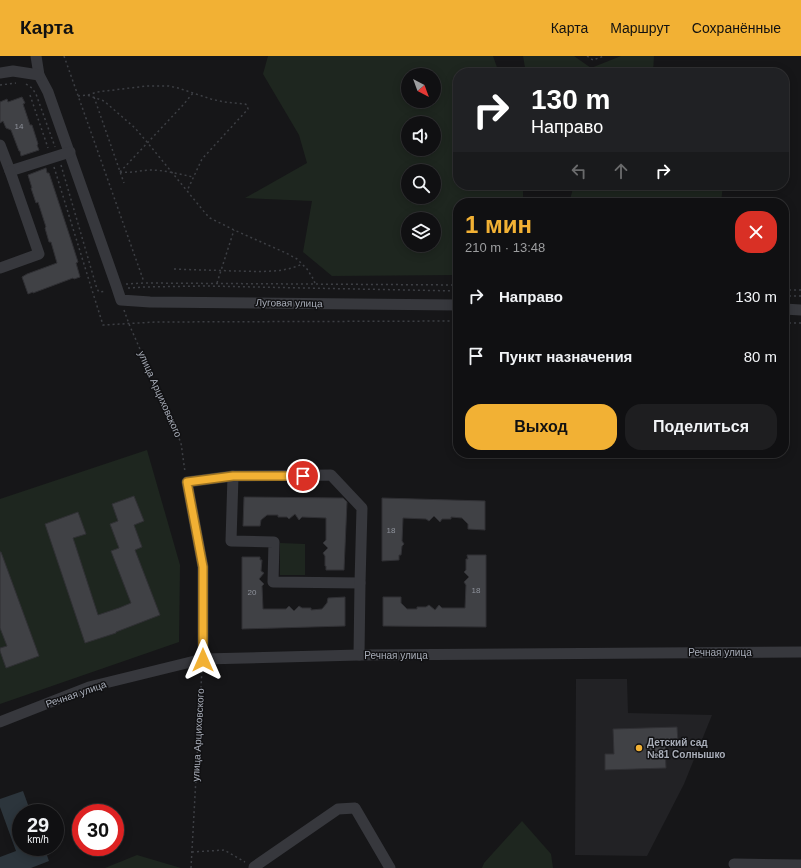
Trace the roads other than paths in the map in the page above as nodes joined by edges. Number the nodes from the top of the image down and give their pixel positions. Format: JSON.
{"nodes":[{"id":1,"x":36,"y":56,"type":"edge"},
{"id":2,"x":0,"y":73,"type":"edge"},
{"id":3,"x":39,"y":75,"type":"junction"},
{"id":4,"x":0,"y":145,"type":"edge"},
{"id":5,"x":70,"y":152,"type":"junction"},
{"id":6,"x":10,"y":171,"type":"junction"},
{"id":7,"x":0,"y":268,"type":"edge"},
{"id":8,"x":453,"y":305,"type":"edge"},
{"id":9,"x":789,"y":309,"type":"edge"},
{"id":10,"x":801,"y":310,"type":"edge"},
{"id":11,"x":233,"y":476,"type":"junction"},
{"id":12,"x":360,"y":583,"type":"junction"},
{"id":13,"x":801,"y":652,"type":"edge"},
{"id":14,"x":359,"y":655,"type":"junction"},
{"id":15,"x":203,"y":660,"type":"junction"},
{"id":16,"x":0,"y":722,"type":"edge"},
{"id":17,"x":734,"y":864,"type":"dead end"},
{"id":18,"x":801,"y":865,"type":"edge"},
{"id":19,"x":254,"y":867,"type":"edge"},
{"id":20,"x":390,"y":868,"type":"edge"}],
"edges":[{"from":1,"to":3,"type":"street"},
{"from":2,"to":3,"type":"street"},
{"from":3,"to":5,"type":"street"},
{"from":4,"to":6,"type":"street"},
{"from":5,"to":6,"type":"street"},
{"from":5,"to":8,"type":"street","name":"Луговая улица"},
{"from":6,"to":7,"type":"street"},
{"from":9,"to":10,"type":"street"},
{"from":11,"to":12,"type":"street"},
{"from":11,"to":12,"type":"street"},
{"from":11,"to":15,"type":"street"},
{"from":12,"to":14,"type":"street"},
{"from":13,"to":14,"type":"street","name":"Речная улица"},
{"from":14,"to":15,"type":"street","name":"Речная улица"},
{"from":15,"to":16,"type":"street","name":"Речная улица"},
{"from":17,"to":18,"type":"street"},
{"from":19,"to":20,"type":"street"}]}
